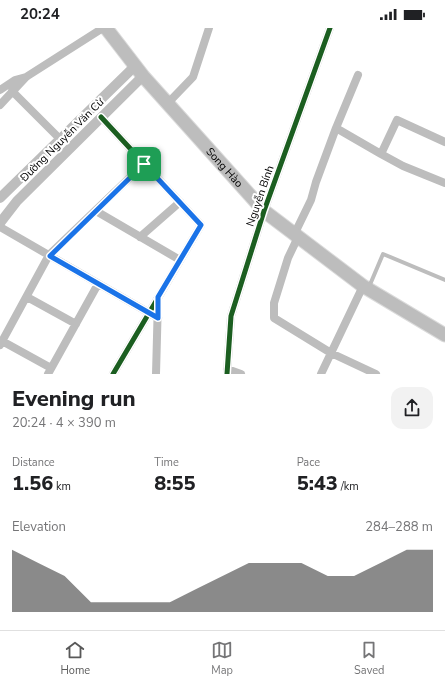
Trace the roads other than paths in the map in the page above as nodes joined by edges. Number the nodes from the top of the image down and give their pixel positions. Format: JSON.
{"nodes":[{"id":1,"x":104,"y":28,"type":"edge"},
{"id":2,"x":209,"y":28,"type":"edge"},
{"id":3,"x":330,"y":28,"type":"edge"},
{"id":4,"x":139,"y":71,"type":"junction"},
{"id":5,"x":358,"y":75,"type":"dead end"},
{"id":6,"x":26,"y":77,"type":"junction"},
{"id":7,"x":0,"y":90,"type":"edge"},
{"id":8,"x":12,"y":91,"type":"junction"},
{"id":9,"x":168,"y":103,"type":"junction"},
{"id":10,"x":0,"y":105,"type":"edge"},
{"id":11,"x":101,"y":117,"type":"junction"},
{"id":12,"x":336,"y":128,"type":"junction"},
{"id":13,"x":60,"y":139,"type":"junction"},
{"id":14,"x":445,"y":142,"type":"edge"},
{"id":15,"x":381,"y":154,"type":"junction"},
{"id":16,"x":144,"y":164,"type":"junction"},
{"id":17,"x":445,"y":183,"type":"edge"},
{"id":18,"x":0,"y":198,"type":"edge"},
{"id":19,"x":180,"y":202,"type":"junction"},
{"id":20,"x":96,"y":211,"type":"junction"},
{"id":21,"x":264,"y":211,"type":"junction"},
{"id":22,"x":0,"y":223,"type":"edge"},
{"id":23,"x":0,"y":227,"type":"edge"},
{"id":24,"x":296,"y":236,"type":"junction"},
{"id":25,"x":140,"y":237,"type":"junction"},
{"id":26,"x":50,"y":256,"type":"junction"},
{"id":27,"x":180,"y":260,"type":"junction"},
{"id":28,"x":445,"y":280,"type":"edge"},
{"id":29,"x":98,"y":284,"type":"junction"},
{"id":30,"x":366,"y":287,"type":"junction"},
{"id":31,"x":26,"y":297,"type":"junction"},
{"id":32,"x":158,"y":297,"type":"junction"},
{"id":33,"x":149,"y":313,"type":"junction"},
{"id":34,"x":158,"y":318,"type":"junction"},
{"id":35,"x":76,"y":324,"type":"junction"},
{"id":36,"x":445,"y":335,"type":"edge"},
{"id":37,"x":1,"y":343,"type":"edge"},
{"id":38,"x":331,"y":353,"type":"junction"},
{"id":39,"x":50,"y":371,"type":"edge"},
{"id":40,"x":227,"y":371,"type":"edge"},
{"id":41,"x":113,"y":374,"type":"edge"},
{"id":42,"x":156,"y":374,"type":"edge"},
{"id":43,"x":241,"y":374,"type":"edge"},
{"id":44,"x":321,"y":374,"type":"edge"},
{"id":45,"x":376,"y":374,"type":"edge"}],
"edges":[{"from":1,"to":4,"type":"main road","name":"Song Hào"},
{"from":1,"to":6,"type":"street"},
{"from":2,"to":9,"type":"street"},
{"from":3,"to":21,"type":"street","name":"Nguyễn Bính"},
{"from":4,"to":9,"type":"main road","name":"Song Hào"},
{"from":4,"to":11,"type":"street","name":"Đường Nguyễn Văn Cừ"},
{"from":4,"to":13,"type":"street","name":"Đường Nguyễn Văn Cừ"},
{"from":5,"to":12,"type":"street"},
{"from":6,"to":7,"type":"street"},
{"from":6,"to":8,"type":"street"},
{"from":8,"to":10,"type":"street"},
{"from":8,"to":13,"type":"street"},
{"from":9,"to":21,"type":"main road","name":"Song Hào"},
{"from":11,"to":16,"type":"street"},
{"from":11,"to":22,"type":"street","name":"Đường Nguyễn Văn Cừ"},
{"from":12,"to":15,"type":"street"},
{"from":12,"to":24,"type":"street"},
{"from":13,"to":18,"type":"street","name":"Đường Nguyễn Văn Cừ"},
{"from":14,"to":15,"type":"street"},
{"from":15,"to":17,"type":"street"},
{"from":16,"to":19,"type":"street"},
{"from":16,"to":20,"type":"street"},
{"from":19,"to":25,"type":"street"},
{"from":19,"to":27,"type":"street"},
{"from":20,"to":25,"type":"street"},
{"from":20,"to":26,"type":"street"},
{"from":21,"to":24,"type":"main road","name":"Song Hào"},
{"from":21,"to":40,"type":"street","name":"Nguyễn Bính"},
{"from":23,"to":26,"type":"street"},
{"from":24,"to":30,"type":"main road","name":"Song Hào"},
{"from":24,"to":38,"type":"street"},
{"from":25,"to":27,"type":"street"},
{"from":26,"to":29,"type":"street"},
{"from":26,"to":31,"type":"street"},
{"from":27,"to":32,"type":"street"},
{"from":28,"to":30,"type":"lane"},
{"from":29,"to":33,"type":"street"},
{"from":29,"to":35,"type":"street"},
{"from":30,"to":36,"type":"main road","name":"Song Hào"},
{"from":30,"to":38,"type":"street"},
{"from":31,"to":35,"type":"street"},
{"from":31,"to":37,"type":"street"},
{"from":32,"to":33,"type":"street"},
{"from":32,"to":34,"type":"street"},
{"from":33,"to":34,"type":"street"},
{"from":33,"to":41,"type":"street"},
{"from":34,"to":42,"type":"street"},
{"from":35,"to":39,"type":"street"},
{"from":37,"to":39,"type":"street"},
{"from":38,"to":44,"type":"street"},
{"from":38,"to":45,"type":"street"},
{"from":40,"to":43,"type":"street"}]}
